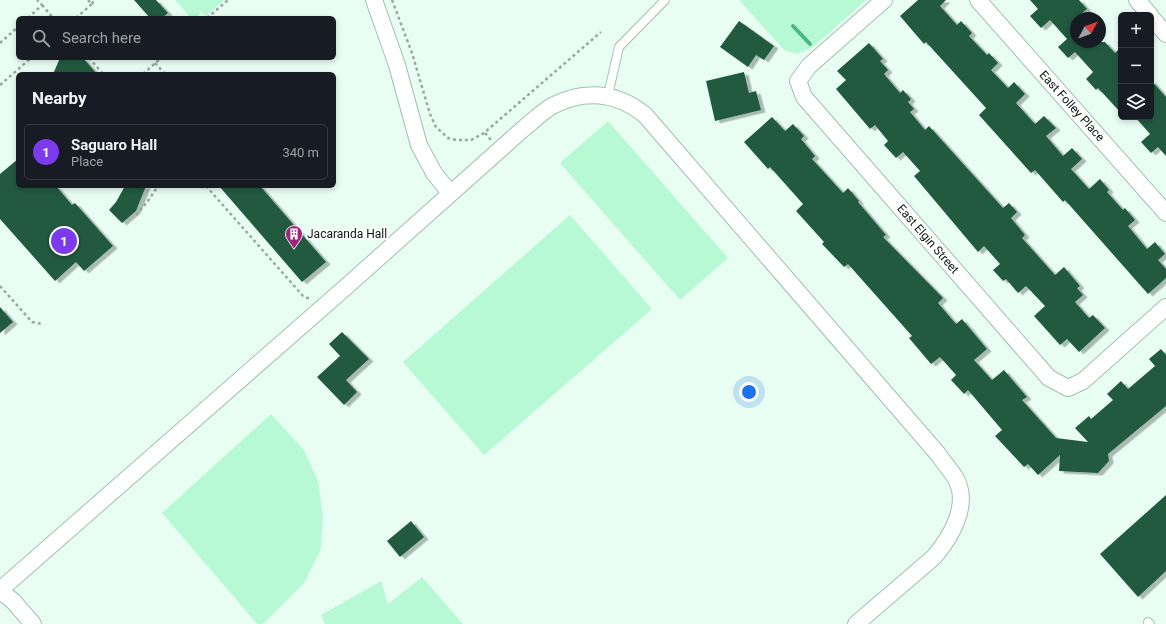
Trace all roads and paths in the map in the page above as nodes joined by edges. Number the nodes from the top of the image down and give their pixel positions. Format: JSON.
{"nodes":[{"id":1,"x":37,"y":0,"type":"edge"},
{"id":2,"x":88,"y":0,"type":"edge"},
{"id":3,"x":94,"y":0,"type":"edge"},
{"id":4,"x":228,"y":0,"type":"edge"},
{"id":5,"x":374,"y":0,"type":"edge"},
{"id":6,"x":392,"y":0,"type":"edge"},
{"id":7,"x":665,"y":0,"type":"edge"},
{"id":8,"x":884,"y":0,"type":"edge"},
{"id":9,"x":978,"y":0,"type":"edge"},
{"id":10,"x":1136,"y":0,"type":"edge"},
{"id":11,"x":92,"y":4,"type":"junction"},
{"id":12,"x":42,"y":5,"type":"junction"},
{"id":13,"x":1146,"y":12,"type":"edge"},
{"id":14,"x":30,"y":16,"type":"edge"},
{"id":15,"x":51,"y":16,"type":"edge"},
{"id":16,"x":78,"y":16,"type":"edge"},
{"id":17,"x":209,"y":16,"type":"edge"},
{"id":18,"x":1154,"y":20,"type":"edge"},
{"id":19,"x":16,"y":29,"type":"edge"},
{"id":20,"x":601,"y":32,"type":"dead end"},
{"id":21,"x":1166,"y":34,"type":"edge"},
{"id":22,"x":0,"y":43,"type":"edge"},
{"id":23,"x":28,"y":60,"type":"edge"},
{"id":24,"x":91,"y":60,"type":"edge"},
{"id":25,"x":159,"y":60,"type":"edge"},
{"id":26,"x":155,"y":63,"type":"junction"},
{"id":27,"x":101,"y":72,"type":"edge"},
{"id":28,"x":144,"y":72,"type":"edge"},
{"id":29,"x":163,"y":72,"type":"edge"},
{"id":30,"x":0,"y":85,"type":"edge"},
{"id":31,"x":608,"y":95,"type":"junction"},
{"id":32,"x":157,"y":188,"type":"edge"},
{"id":33,"x":208,"y":188,"type":"edge"},
{"id":34,"x":450,"y":193,"type":"junction"},
{"id":35,"x":1166,"y":213,"type":"edge"},
{"id":36,"x":136,"y":215,"type":"dead end"},
{"id":37,"x":0,"y":286,"type":"edge"},
{"id":38,"x":326,"y":305,"type":"junction"},
{"id":39,"x":1166,"y":307,"type":"edge"},
{"id":40,"x":42,"y":324,"type":"dead end"},
{"id":41,"x":0,"y":591,"type":"edge"},
{"id":42,"x":33,"y":624,"type":"edge"},
{"id":43,"x":856,"y":624,"type":"edge"}],
"edges":[{"from":1,"to":12,"type":"path"},
{"from":2,"to":11,"type":"path"},
{"from":3,"to":11,"type":"path"},
{"from":4,"to":17,"type":"path"},
{"from":5,"to":34,"type":"street"},
{"from":6,"to":20,"type":"path"},
{"from":7,"to":31,"type":"lane"},
{"from":8,"to":39,"type":"street","name":"East Elgin Street"},
{"from":9,"to":35,"type":"street","name":"East Folley Place"},
{"from":10,"to":13,"type":"street"},
{"from":11,"to":16,"type":"path"},
{"from":12,"to":14,"type":"path"},
{"from":12,"to":15,"type":"path"},
{"from":18,"to":21,"type":"street"},
{"from":19,"to":22,"type":"path"},
{"from":23,"to":30,"type":"path"},
{"from":24,"to":27,"type":"path"},
{"from":25,"to":26,"type":"path"},
{"from":26,"to":28,"type":"path"},
{"from":26,"to":29,"type":"path"},
{"from":31,"to":34,"type":"street"},
{"from":31,"to":43,"type":"street"},
{"from":32,"to":36,"type":"path"},
{"from":33,"to":38,"type":"path"},
{"from":34,"to":38,"type":"street"},
{"from":37,"to":40,"type":"path"},
{"from":38,"to":41,"type":"street"},
{"from":41,"to":42,"type":"street"}]}
